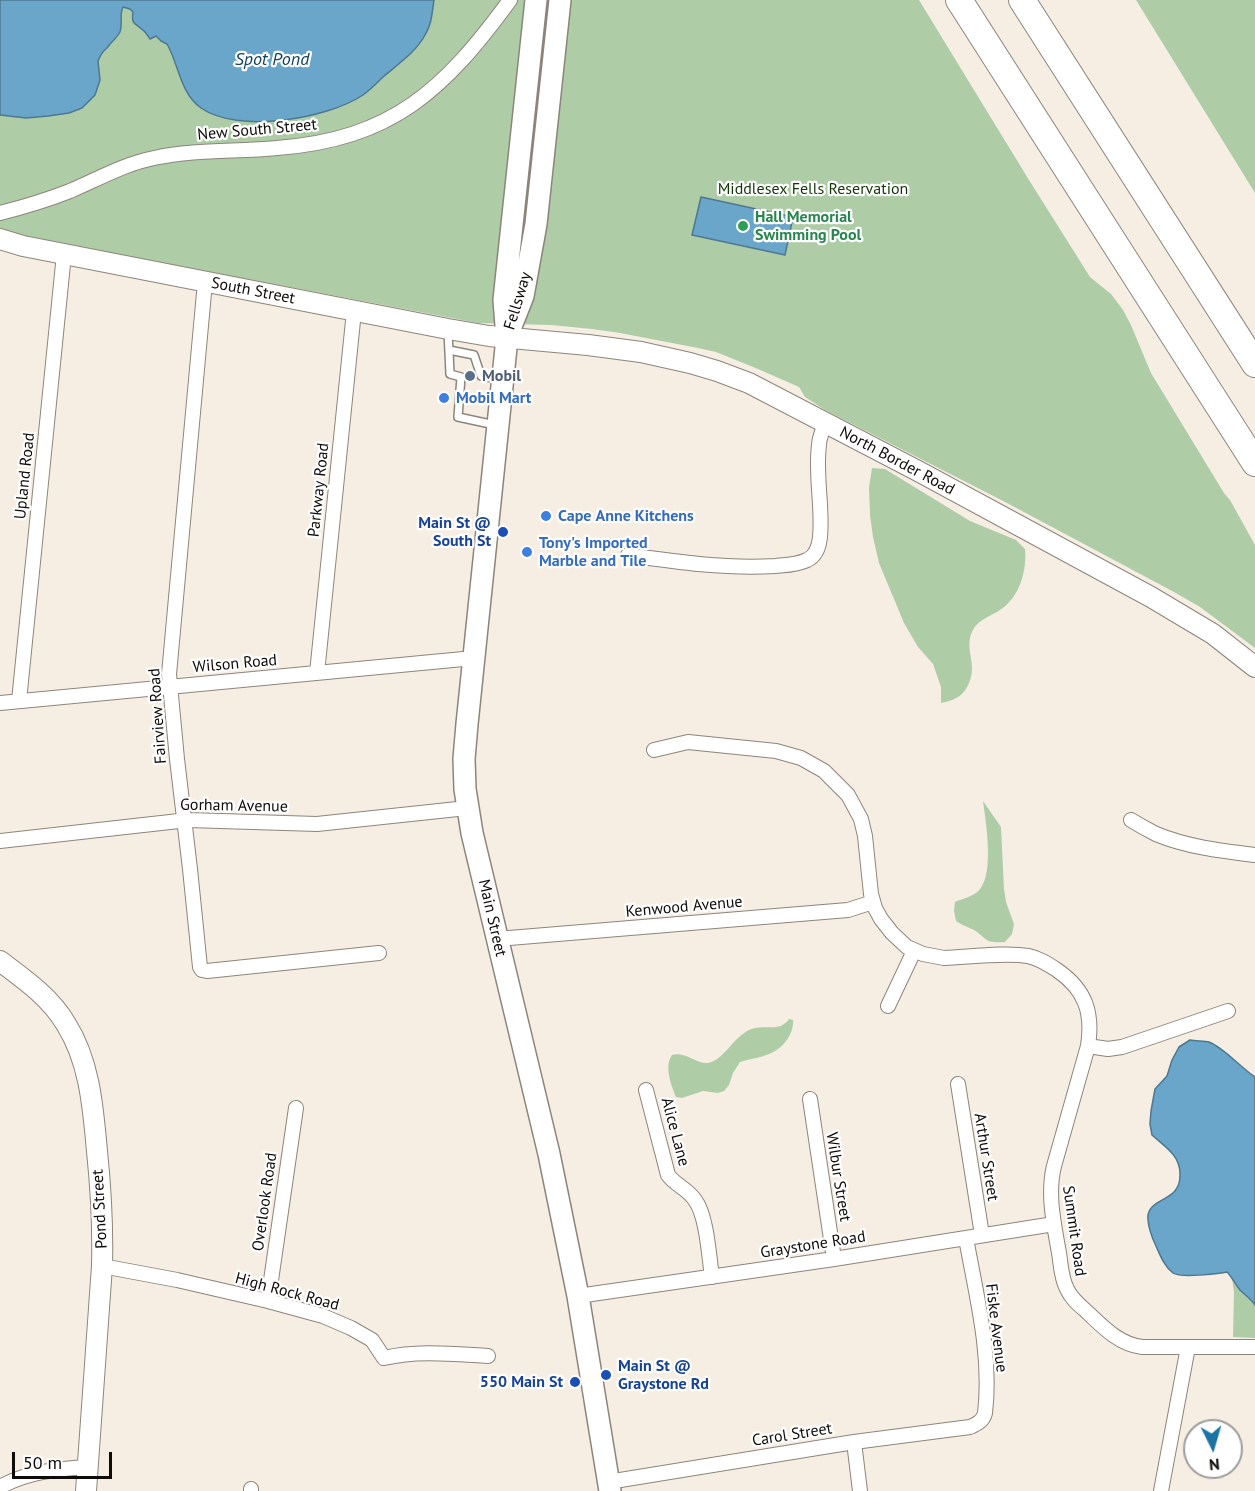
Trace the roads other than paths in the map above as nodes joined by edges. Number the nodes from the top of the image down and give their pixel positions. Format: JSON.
{"nodes":[{"id":1,"x":510,"y":0,"type":"edge"},
{"id":2,"x":536,"y":0,"type":"edge"},
{"id":3,"x":560,"y":0,"type":"edge"},
{"id":4,"x":959,"y":0,"type":"edge"},
{"id":5,"x":1022,"y":0,"type":"edge"},
{"id":6,"x":0,"y":213,"type":"edge"},
{"id":7,"x":0,"y":239,"type":"edge"},
{"id":8,"x":64,"y":254,"type":"junction"},
{"id":9,"x":206,"y":282,"type":"junction"},
{"id":10,"x":354,"y":311,"type":"junction"},
{"id":11,"x":448,"y":329,"type":"junction"},
{"id":12,"x":507,"y":338,"type":"junction"},
{"id":13,"x":449,"y":350,"type":"junction"},
{"id":14,"x":1255,"y":364,"type":"edge"},
{"id":15,"x":502,"y":379,"type":"junction"},
{"id":16,"x":825,"y":423,"type":"junction"},
{"id":17,"x":498,"y":426,"type":"junction"},
{"id":18,"x":1255,"y":463,"type":"edge"},
{"id":19,"x":628,"y":555,"type":"dead end"},
{"id":20,"x":474,"y":658,"type":"junction"},
{"id":21,"x":1255,"y":667,"type":"edge"},
{"id":22,"x":317,"y":673,"type":"junction"},
{"id":23,"x":170,"y":686,"type":"junction"},
{"id":24,"x":19,"y":701,"type":"junction"},
{"id":25,"x":0,"y":703,"type":"edge"},
{"id":26,"x":654,"y":750,"type":"dead end"},
{"id":27,"x":467,"y":808,"type":"junction"},
{"id":28,"x":184,"y":820,"type":"junction"},
{"id":29,"x":1131,"y":820,"type":"dead end"},
{"id":30,"x":0,"y":841,"type":"edge"},
{"id":31,"x":1255,"y":855,"type":"edge"},
{"id":32,"x":873,"y":903,"type":"junction"},
{"id":33,"x":497,"y":939,"type":"junction"},
{"id":34,"x":914,"y":951,"type":"junction"},
{"id":35,"x":379,"y":953,"type":"dead end"},
{"id":36,"x":0,"y":961,"type":"edge"},
{"id":37,"x":888,"y":1006,"type":"dead end"},
{"id":38,"x":1228,"y":1011,"type":"dead end"},
{"id":39,"x":1088,"y":1046,"type":"junction"},
{"id":40,"x":958,"y":1084,"type":"dead end"},
{"id":41,"x":646,"y":1090,"type":"dead end"},
{"id":42,"x":810,"y":1100,"type":"dead end"},
{"id":43,"x":296,"y":1108,"type":"dead end"},
{"id":44,"x":1054,"y":1224,"type":"junction"},
{"id":45,"x":982,"y":1235,"type":"junction"},
{"id":46,"x":966,"y":1238,"type":"junction"},
{"id":47,"x":834,"y":1258,"type":"junction"},
{"id":48,"x":102,"y":1266,"type":"junction"},
{"id":49,"x":712,"y":1277,"type":"junction"},
{"id":50,"x":578,"y":1296,"type":"junction"},
{"id":51,"x":268,"y":1301,"type":"junction"},
{"id":52,"x":1188,"y":1347,"type":"junction"},
{"id":53,"x":1255,"y":1347,"type":"edge"},
{"id":54,"x":488,"y":1356,"type":"dead end"},
{"id":55,"x":981,"y":1421,"type":"joint"},
{"id":56,"x":854,"y":1442,"type":"junction"},
{"id":57,"x":87,"y":1467,"type":"junction"},
{"id":58,"x":0,"y":1487,"type":"edge"},
{"id":59,"x":609,"y":1487,"type":"edge"},
{"id":60,"x":86,"y":1491,"type":"edge"},
{"id":61,"x":860,"y":1491,"type":"edge"},
{"id":62,"x":1161,"y":1491,"type":"edge"}],
"edges":[{"from":1,"to":6,"type":"street","name":"New South Street"},
{"from":2,"to":12,"type":"main road","name":"Fellsway"},
{"from":3,"to":12,"type":"main road","name":"Fellsway"},
{"from":4,"to":18,"type":"highway"},
{"from":5,"to":14,"type":"highway"},
{"from":7,"to":8,"type":"main road","name":"South Street"},
{"from":8,"to":9,"type":"main road","name":"South Street"},
{"from":8,"to":24,"type":"street","name":"Upland Road"},
{"from":9,"to":10,"type":"main road","name":"South Street"},
{"from":9,"to":23,"type":"street","name":"Fairview Road"},
{"from":10,"to":11,"type":"main road","name":"South Street"},
{"from":10,"to":22,"type":"street","name":"Parkway Road"},
{"from":11,"to":12,"type":"main road","name":"South Street"},
{"from":11,"to":13,"type":"lane"},
{"from":12,"to":15,"type":"main road","name":"Main Street"},
{"from":12,"to":16,"type":"main road","name":"North Border Road"},
{"from":13,"to":15,"type":"lane"},
{"from":13,"to":17,"type":"lane"},
{"from":15,"to":17,"type":"main road","name":"Main Street"},
{"from":16,"to":19,"type":"street"},
{"from":16,"to":21,"type":"main road","name":"North Border Road"},
{"from":17,"to":20,"type":"main road","name":"Main Street"},
{"from":20,"to":22,"type":"street","name":"Wilson Road"},
{"from":20,"to":27,"type":"main road","name":"Main Street"},
{"from":22,"to":23,"type":"street","name":"Wilson Road"},
{"from":23,"to":24,"type":"street","name":"Wilson Road"},
{"from":23,"to":28,"type":"street","name":"Fairview Road"},
{"from":24,"to":25,"type":"street","name":"Wilson Road"},
{"from":26,"to":32,"type":"street"},
{"from":27,"to":28,"type":"street","name":"Gorham Avenue"},
{"from":27,"to":33,"type":"main road","name":"Main Street"},
{"from":28,"to":30,"type":"street","name":"Gorham Avenue"},
{"from":28,"to":35,"type":"street","name":"Fairview Road"},
{"from":29,"to":31,"type":"street"},
{"from":32,"to":33,"type":"street","name":"Kenwood Avenue"},
{"from":32,"to":34,"type":"street"},
{"from":33,"to":50,"type":"main road","name":"Main Street"},
{"from":34,"to":37,"type":"street"},
{"from":34,"to":39,"type":"street","name":"Summit Road"},
{"from":36,"to":48,"type":"main road","name":"Pond Street"},
{"from":38,"to":39,"type":"street"},
{"from":39,"to":44,"type":"street","name":"Summit Road"},
{"from":40,"to":45,"type":"street","name":"Arthur Street"},
{"from":41,"to":49,"type":"street","name":"Alice Lane"},
{"from":42,"to":47,"type":"street","name":"Wilbur Street"},
{"from":43,"to":51,"type":"street","name":"Overlook Road"},
{"from":44,"to":45,"type":"street","name":"Graystone Road"},
{"from":44,"to":52,"type":"street","name":"Summit Road"},
{"from":45,"to":46,"type":"street","name":"Graystone Road"},
{"from":46,"to":47,"type":"street","name":"Graystone Road"},
{"from":46,"to":55,"type":"street","name":"Fiske Avenue"},
{"from":47,"to":49,"type":"street","name":"Graystone Road"},
{"from":48,"to":51,"type":"street","name":"High Rock Road"},
{"from":48,"to":57,"type":"main road","name":"Pond Street"},
{"from":49,"to":50,"type":"street","name":"Graystone Road"},
{"from":50,"to":59,"type":"main road","name":"Main Street"},
{"from":51,"to":54,"type":"street","name":"High Rock Road"},
{"from":52,"to":53,"type":"street","name":"Summit Road"},
{"from":52,"to":62,"type":"street"},
{"from":55,"to":56,"type":"street","name":"Carol Street"},
{"from":56,"to":59,"type":"street","name":"Carol Street"},
{"from":56,"to":61,"type":"street"},
{"from":57,"to":58,"type":"street"},
{"from":57,"to":60,"type":"main road","name":"Pond Street"}]}
